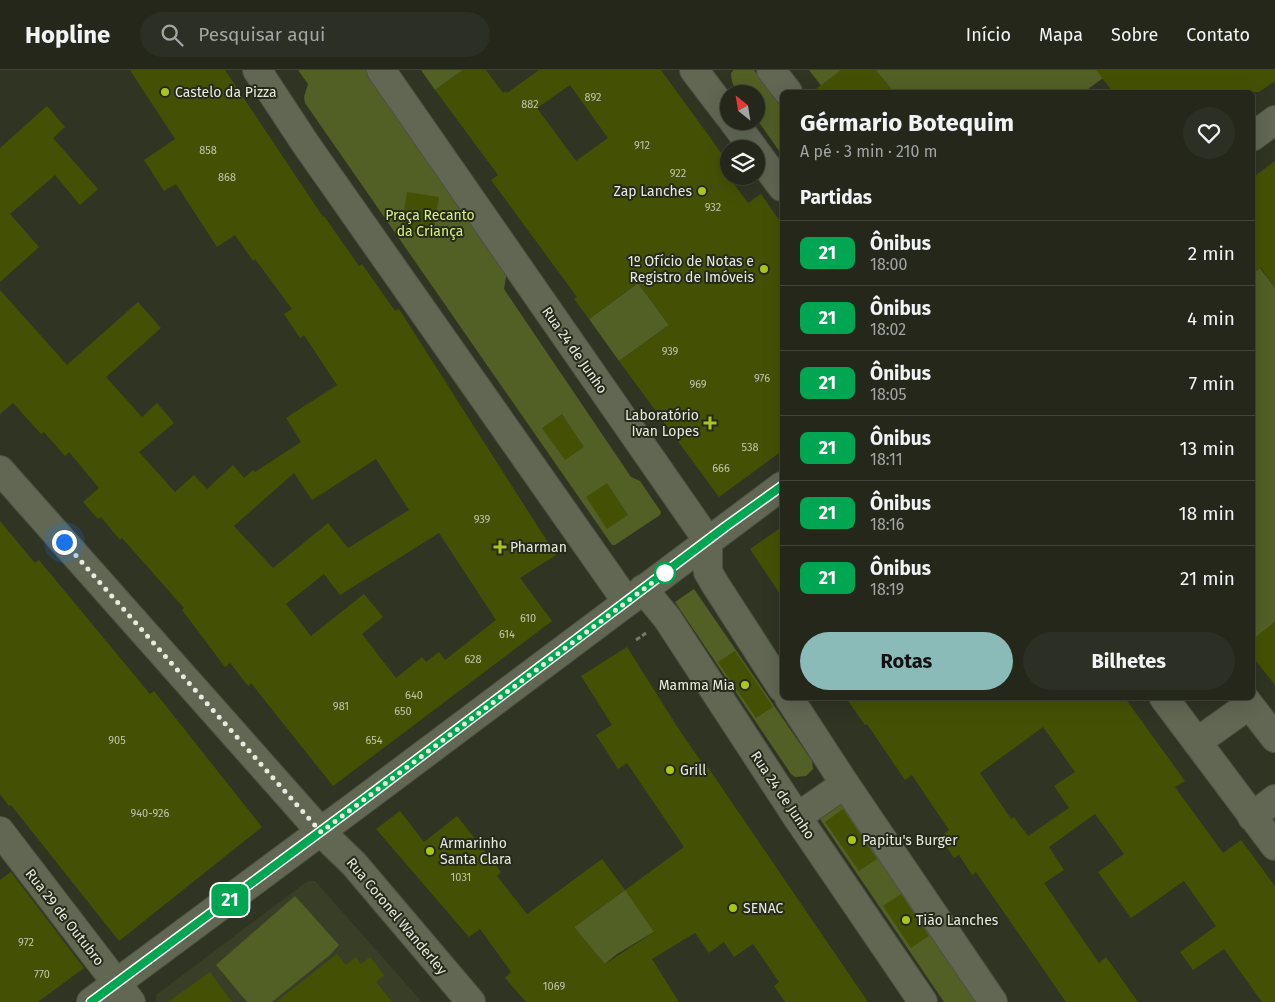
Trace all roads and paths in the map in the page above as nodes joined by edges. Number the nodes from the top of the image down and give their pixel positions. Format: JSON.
{"nodes":[{"id":1,"x":257,"y":70,"type":"edge"},
{"id":2,"x":381,"y":70,"type":"edge"},
{"id":3,"x":771,"y":70,"type":"edge"},
{"id":4,"x":702,"y":72,"type":"edge"},
{"id":5,"x":786,"y":90,"type":"edge"},
{"id":6,"x":720,"y":101,"type":"edge"},
{"id":7,"x":1275,"y":120,"type":"edge"},
{"id":8,"x":1255,"y":135,"type":"edge"},
{"id":9,"x":765,"y":164,"type":"edge"},
{"id":10,"x":780,"y":184,"type":"edge"},
{"id":11,"x":0,"y":470,"type":"edge"},
{"id":12,"x":780,"y":487,"type":"edge"},
{"id":13,"x":708,"y":541,"type":"junction"},
{"id":14,"x":635,"y":596,"type":"junction"},
{"id":15,"x":648,"y":631,"type":"dead end"},
{"id":16,"x":636,"y":640,"type":"dead end"},
{"id":17,"x":780,"y":685,"type":"edge"},
{"id":18,"x":790,"y":700,"type":"edge"},
{"id":19,"x":1166,"y":700,"type":"edge"},
{"id":20,"x":1246,"y":701,"type":"edge"},
{"id":21,"x":1275,"y":738,"type":"edge"},
{"id":22,"x":1198,"y":742,"type":"junction"},
{"id":23,"x":845,"y":784,"type":"junction"},
{"id":24,"x":1275,"y":799,"type":"edge"},
{"id":25,"x":797,"y":817,"type":"junction"},
{"id":26,"x":1252,"y":817,"type":"junction"},
{"id":27,"x":321,"y":832,"type":"junction"},
{"id":28,"x":1,"y":836,"type":"edge"},
{"id":29,"x":1275,"y":846,"type":"edge"},
{"id":30,"x":124,"y":993,"type":"edge"},
{"id":31,"x":91,"y":1002,"type":"edge"},
{"id":32,"x":471,"y":1002,"type":"edge"},
{"id":33,"x":923,"y":1002,"type":"edge"},
{"id":34,"x":993,"y":1002,"type":"edge"}],
"edges":[{"from":1,"to":14,"type":"street","name":"Rua 24 de Junho"},
{"from":2,"to":13,"type":"street","name":"Rua 24 de Junho"},
{"from":3,"to":5,"type":"street"},
{"from":4,"to":6,"type":"street"},
{"from":7,"to":8,"type":"street"},
{"from":9,"to":10,"type":"street"},
{"from":11,"to":27,"type":"street","name":"Rua Coronel Wanderley"},
{"from":12,"to":13,"type":"street"},
{"from":13,"to":14,"type":"street"},
{"from":13,"to":17,"type":"street"},
{"from":14,"to":25,"type":"street","name":"Rua 24 de Junho"},
{"from":14,"to":27,"type":"street"},
{"from":15,"to":16,"type":"path"},
{"from":18,"to":23,"type":"street"},
{"from":19,"to":22,"type":"street"},
{"from":20,"to":21,"type":"street"},
{"from":20,"to":22,"type":"street"},
{"from":22,"to":26,"type":"street"},
{"from":23,"to":25,"type":"street"},
{"from":23,"to":34,"type":"street"},
{"from":24,"to":26,"type":"street"},
{"from":25,"to":33,"type":"street","name":"Rua 24 de Junho"},
{"from":26,"to":29,"type":"street"},
{"from":27,"to":30,"type":"street"},
{"from":27,"to":32,"type":"street","name":"Rua Coronel Wanderley"},
{"from":28,"to":30,"type":"street","name":"Rua 29 de Outubro"},
{"from":30,"to":31,"type":"street"}]}
